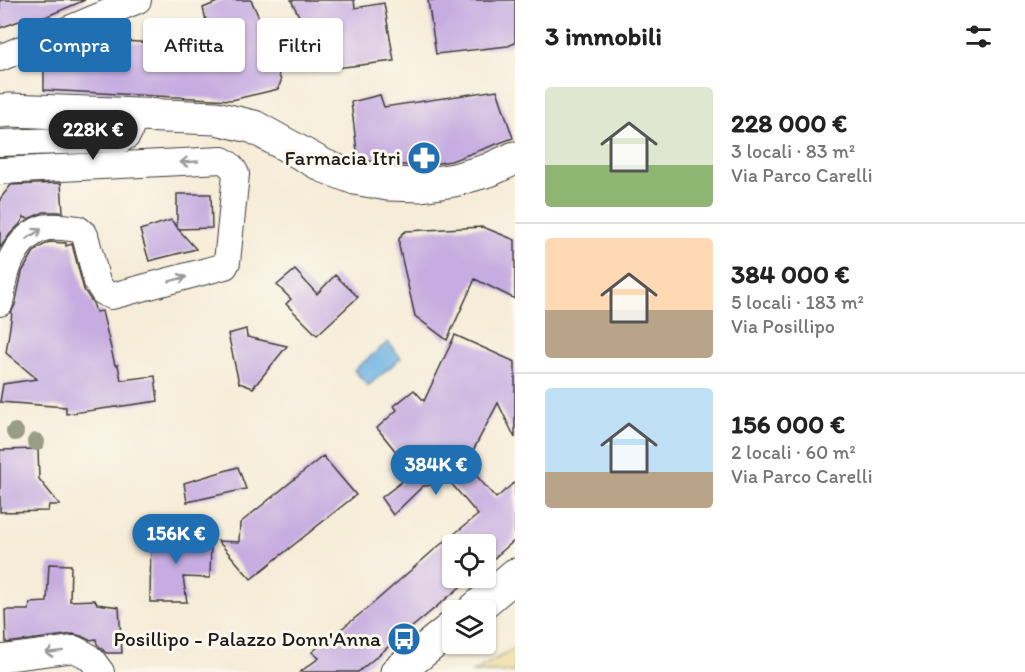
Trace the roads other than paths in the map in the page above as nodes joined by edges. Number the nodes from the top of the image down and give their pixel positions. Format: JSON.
{"nodes":[{"id":1,"x":124,"y":3,"type":"edge"},
{"id":2,"x":0,"y":58,"type":"edge"},
{"id":3,"x":0,"y":111,"type":"edge"},
{"id":4,"x":128,"y":116,"type":"junction"},
{"id":5,"x":0,"y":143,"type":"edge"},
{"id":6,"x":515,"y":158,"type":"edge"},
{"id":7,"x":0,"y":171,"type":"edge"},
{"id":8,"x":0,"y":303,"type":"edge"},
{"id":9,"x":515,"y":576,"type":"edge"},
{"id":10,"x":486,"y":600,"type":"edge"},
{"id":11,"x":442,"y":636,"type":"edge"},
{"id":12,"x":0,"y":661,"type":"edge"},
{"id":13,"x":101,"y":672,"type":"edge"},
{"id":14,"x":397,"y":672,"type":"edge"}],
"edges":[{"from":1,"to":2,"type":"street"},
{"from":3,"to":4,"type":"street"},
{"from":4,"to":5,"type":"street"},
{"from":4,"to":6,"type":"street"},
{"from":8,"to":7,"type":"street","one_way":true},
{"from":9,"to":10,"type":"street"},
{"from":11,"to":14,"type":"street"},
{"from":13,"to":12,"type":"street","one_way":true}]}
